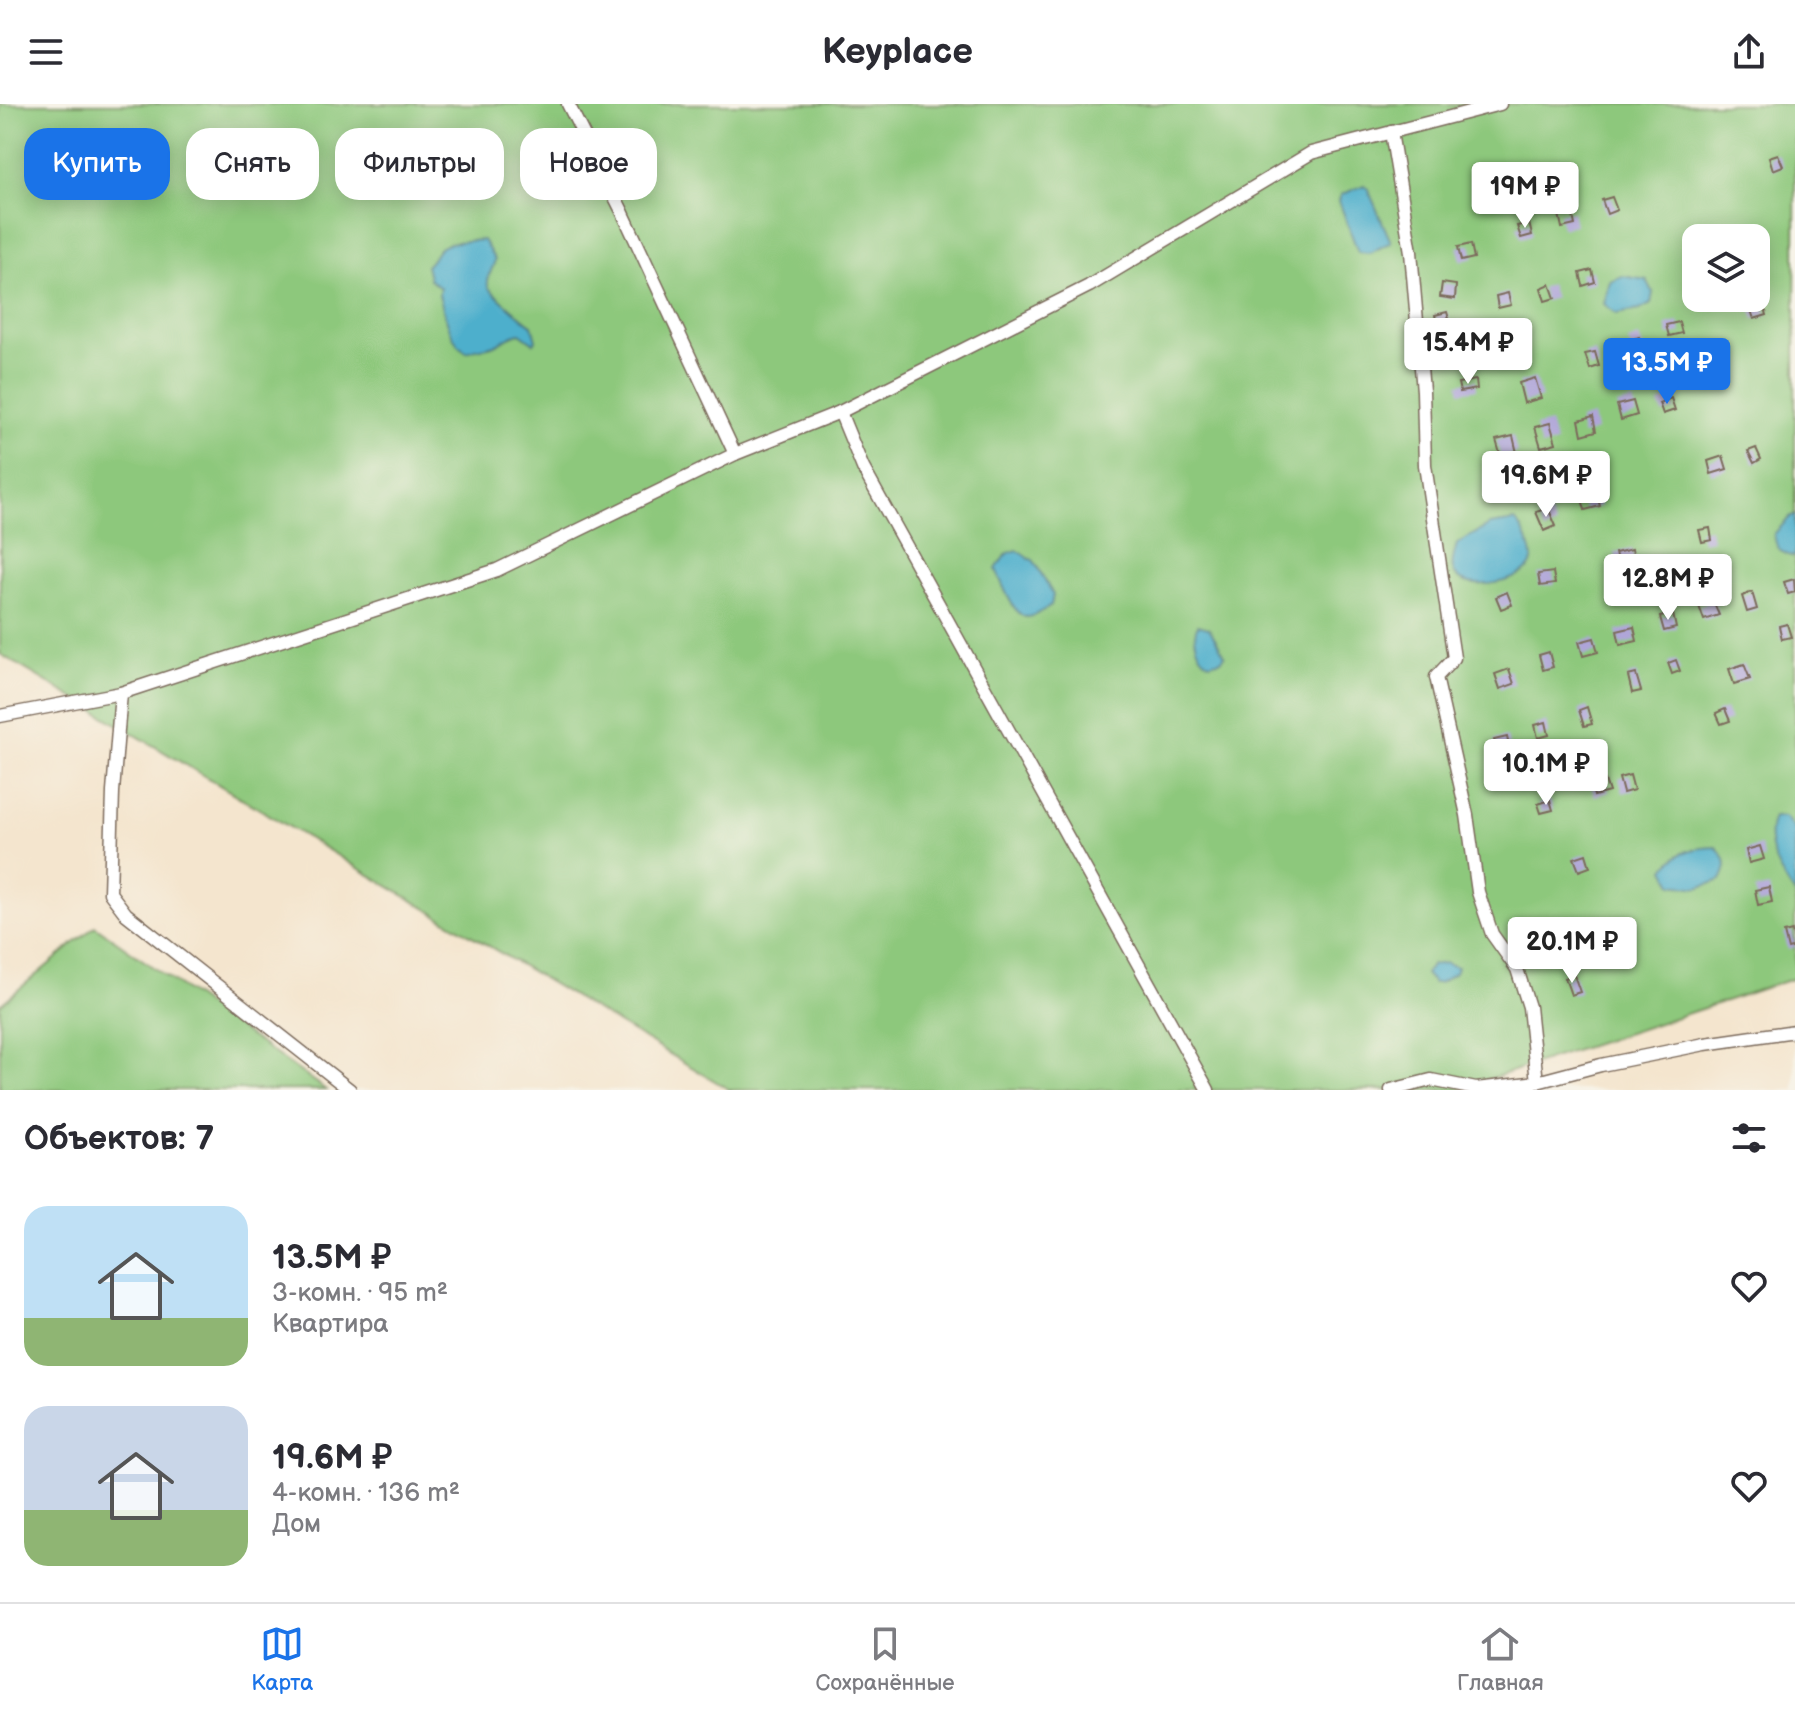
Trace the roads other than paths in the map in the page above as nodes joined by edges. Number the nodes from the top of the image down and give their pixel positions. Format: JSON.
{"nodes":[{"id":1,"x":568,"y":104,"type":"edge"},
{"id":2,"x":1500,"y":104,"type":"edge"},
{"id":3,"x":1391,"y":132,"type":"junction"},
{"id":4,"x":840,"y":412,"type":"junction"},
{"id":5,"x":735,"y":454,"type":"junction"},
{"id":6,"x":121,"y":693,"type":"junction"},
{"id":7,"x":0,"y":716,"type":"edge"},
{"id":8,"x":1795,"y":1031,"type":"edge"},
{"id":9,"x":1537,"y":1082,"type":"junction"},
{"id":10,"x":350,"y":1090,"type":"edge"},
{"id":11,"x":1208,"y":1090,"type":"edge"},
{"id":12,"x":1391,"y":1090,"type":"edge"}],
"edges":[{"from":1,"to":5,"type":"street"},
{"from":2,"to":3,"type":"street"},
{"from":3,"to":4,"type":"street"},
{"from":3,"to":9,"type":"street"},
{"from":4,"to":5,"type":"street"},
{"from":4,"to":11,"type":"street"},
{"from":5,"to":6,"type":"street"},
{"from":6,"to":7,"type":"street"},
{"from":6,"to":10,"type":"street"},
{"from":8,"to":9,"type":"street"},
{"from":9,"to":12,"type":"street"}]}
